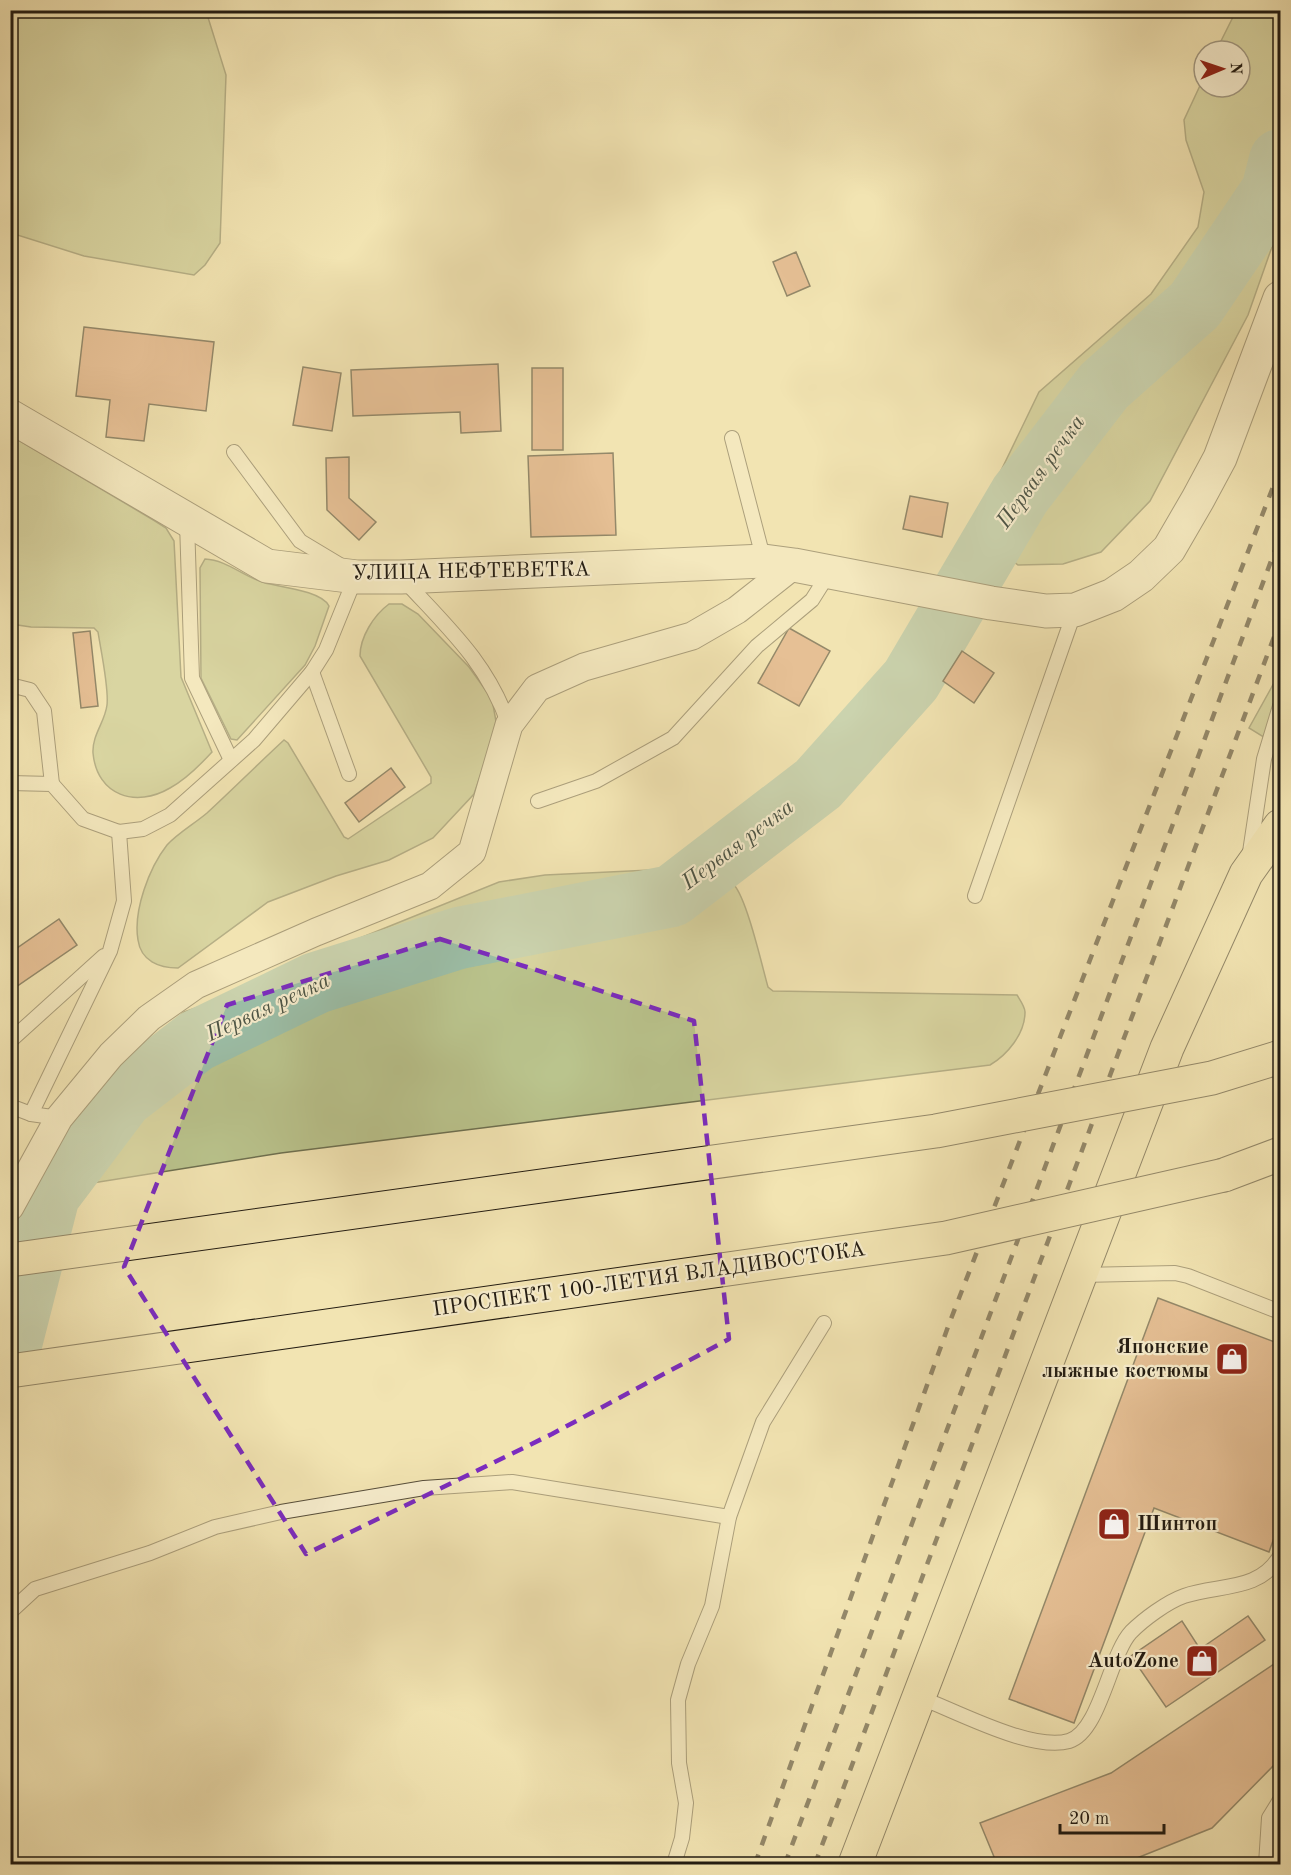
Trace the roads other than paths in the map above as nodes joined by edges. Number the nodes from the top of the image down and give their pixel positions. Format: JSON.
{"nodes":[{"id":1,"x":1281,"y":298,"type":"edge"},
{"id":2,"x":10,"y":416,"type":"edge"},
{"id":3,"x":732,"y":438,"type":"dead end"},
{"id":4,"x":234,"y":452,"type":"dead end"},
{"id":5,"x":187,"y":517,"type":"junction"},
{"id":6,"x":779,"y":563,"type":"junction"},
{"id":7,"x":829,"y":573,"type":"junction"},
{"id":8,"x":357,"y":577,"type":"junction"},
{"id":9,"x":400,"y":577,"type":"junction"},
{"id":10,"x":1075,"y":610,"type":"junction"},
{"id":11,"x":312,"y":672,"type":"junction"},
{"id":12,"x":10,"y":685,"type":"edge"},
{"id":13,"x":1281,"y":706,"type":"edge"},
{"id":14,"x":509,"y":725,"type":"junction"},
{"id":15,"x":231,"y":760,"type":"junction"},
{"id":16,"x":349,"y":774,"type":"dead end"},
{"id":17,"x":10,"y":783,"type":"edge"},
{"id":18,"x":52,"y":784,"type":"junction"},
{"id":19,"x":538,"y":801,"type":"dead end"},
{"id":20,"x":1281,"y":826,"type":"edge"},
{"id":21,"x":119,"y":832,"type":"junction"},
{"id":22,"x":1246,"y":874,"type":"junction"},
{"id":23,"x":975,"y":896,"type":"dead end"},
{"id":24,"x":110,"y":951,"type":"junction"},
{"id":25,"x":10,"y":1041,"type":"edge"},
{"id":26,"x":1281,"y":1057,"type":"edge"},
{"id":27,"x":10,"y":1106,"type":"edge"},
{"id":28,"x":31,"y":1114,"type":"junction"},
{"id":29,"x":59,"y":1118,"type":"junction"},
{"id":30,"x":1281,"y":1154,"type":"edge"},
{"id":31,"x":10,"y":1207,"type":"edge"},
{"id":32,"x":10,"y":1260,"type":"edge"},
{"id":33,"x":1079,"y":1275,"type":"junction"},
{"id":34,"x":1281,"y":1312,"type":"edge"},
{"id":35,"x":824,"y":1323,"type":"dead end"},
{"id":36,"x":10,"y":1371,"type":"edge"},
{"id":37,"x":729,"y":1517,"type":"junction"},
{"id":38,"x":1281,"y":1556,"type":"edge"},
{"id":39,"x":10,"y":1612,"type":"edge"},
{"id":40,"x":919,"y":1697,"type":"junction"},
{"id":41,"x":1281,"y":1800,"type":"edge"},
{"id":42,"x":674,"y":1864,"type":"edge"},
{"id":43,"x":855,"y":1864,"type":"edge"},
{"id":44,"x":1265,"y":1864,"type":"edge"}],
"edges":[{"from":1,"to":10,"type":"street","name":"УЛИЦА НЕФТЕВЕТКА"},
{"from":2,"to":5,"type":"street","name":"УЛИЦА НЕФТЕВЕТКА"},
{"from":3,"to":6,"type":"lane"},
{"from":4,"to":8,"type":"lane"},
{"from":5,"to":8,"type":"street","name":"УЛИЦА НЕФТЕВЕТКА"},
{"from":5,"to":15,"type":"lane"},
{"from":6,"to":7,"type":"street","name":"УЛИЦА НЕФТЕВЕТКА"},
{"from":6,"to":9,"type":"street","name":"УЛИЦА НЕФТЕВЕТКА"},
{"from":6,"to":14,"type":"street"},
{"from":7,"to":10,"type":"street","name":"УЛИЦА НЕФТЕВЕТКА"},
{"from":7,"to":19,"type":"lane"},
{"from":8,"to":9,"type":"street","name":"УЛИЦА НЕФТЕВЕТКА"},
{"from":8,"to":11,"type":"lane"},
{"from":9,"to":14,"type":"lane"},
{"from":10,"to":23,"type":"lane"},
{"from":11,"to":15,"type":"lane"},
{"from":11,"to":16,"type":"lane"},
{"from":12,"to":18,"type":"lane"},
{"from":13,"to":22,"type":"lane"},
{"from":14,"to":29,"type":"street"},
{"from":15,"to":21,"type":"lane"},
{"from":17,"to":18,"type":"lane"},
{"from":18,"to":21,"type":"lane"},
{"from":20,"to":22,"type":"main road"},
{"from":21,"to":24,"type":"lane"},
{"from":22,"to":33,"type":"main road"},
{"from":24,"to":25,"type":"lane"},
{"from":24,"to":28,"type":"lane"},
{"from":26,"to":32,"type":"main road","bridge":true},
{"from":27,"to":28,"type":"lane"},
{"from":28,"to":29,"type":"lane"},
{"from":29,"to":31,"type":"street"},
{"from":30,"to":36,"type":"main road","name":"ПРОСПЕКТ 100-ЛЕТИЯ ВЛАДИВОСТОКА","bridge":true},
{"from":33,"to":34,"type":"lane"},
{"from":33,"to":40,"type":"main road"},
{"from":35,"to":37,"type":"lane"},
{"from":37,"to":39,"type":"lane"},
{"from":37,"to":42,"type":"lane"},
{"from":38,"to":40,"type":"lane"},
{"from":40,"to":43,"type":"main road"},
{"from":41,"to":44,"type":"lane"}]}
